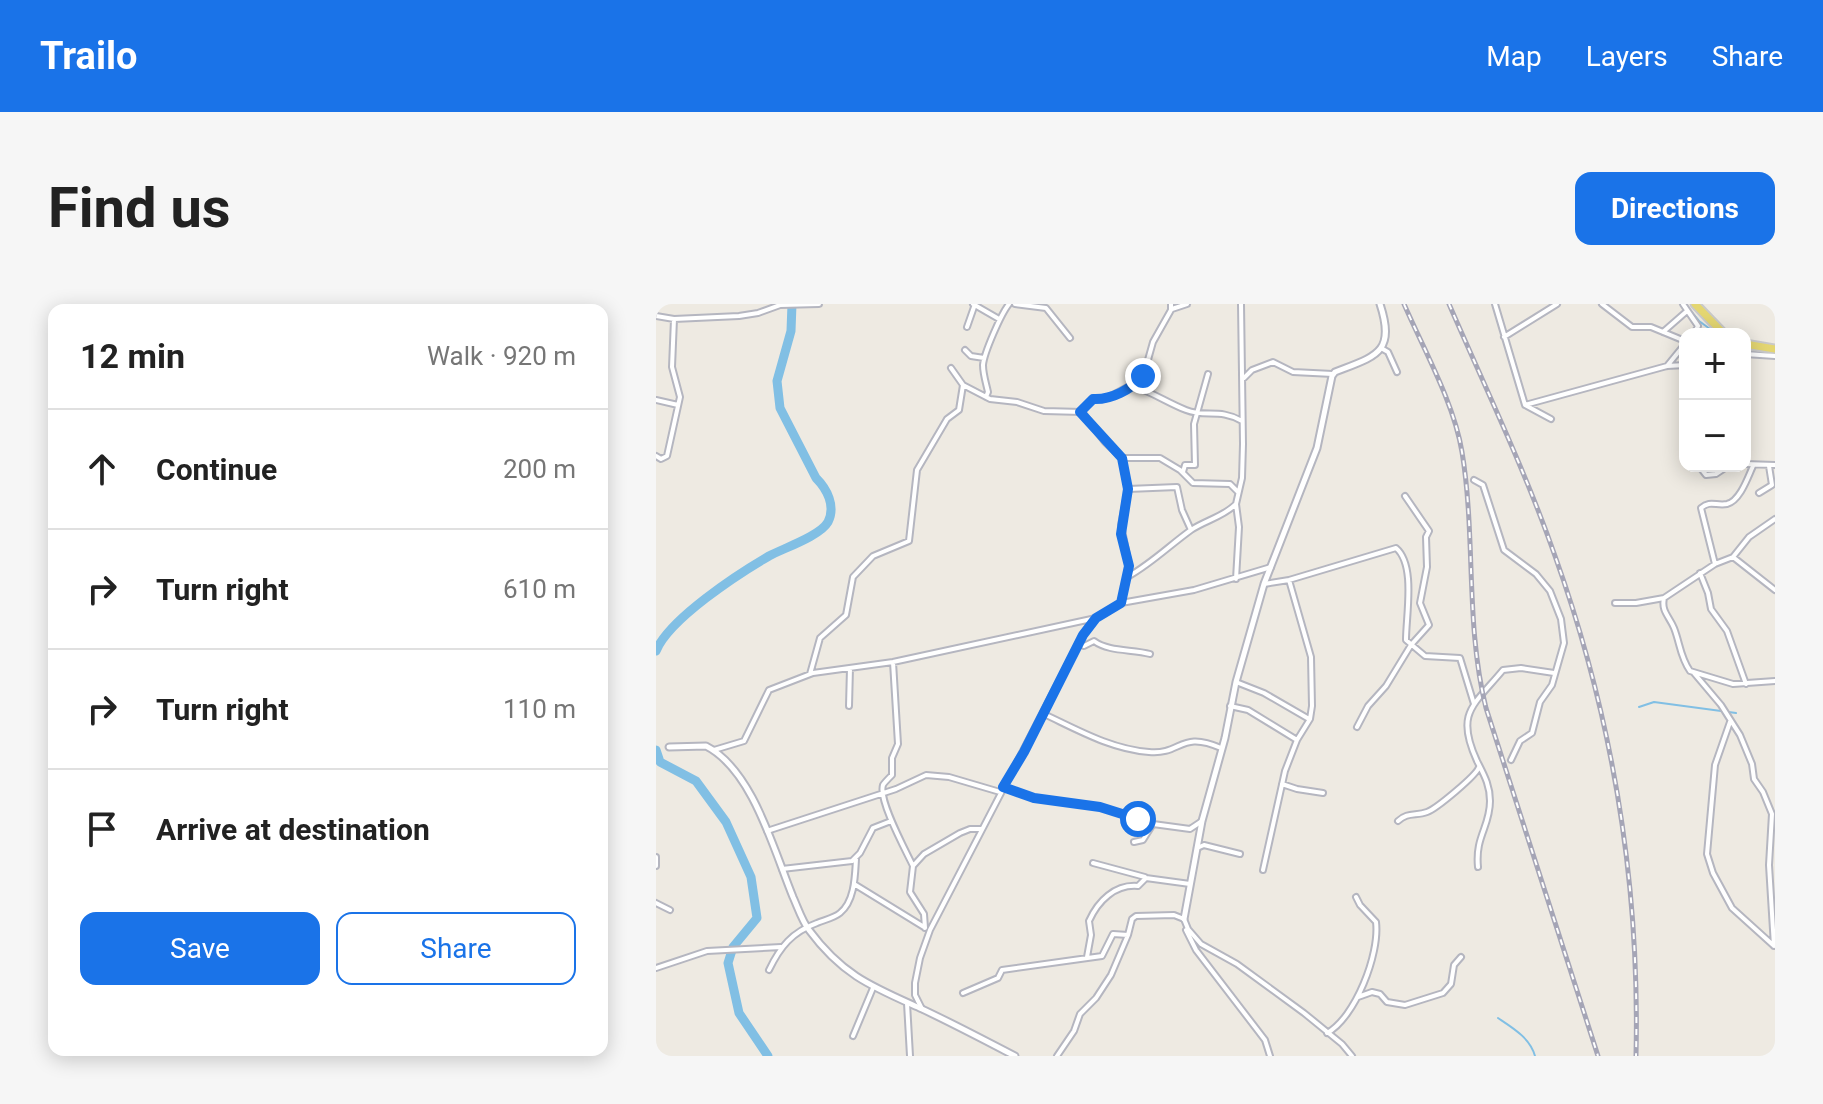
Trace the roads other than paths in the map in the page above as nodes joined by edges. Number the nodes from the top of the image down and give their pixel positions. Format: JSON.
{"nodes":[{"id":1,"x":819,"y":304,"type":"edge"},
{"id":2,"x":1012,"y":304,"type":"edge"},
{"id":3,"x":1187,"y":304,"type":"edge"},
{"id":4,"x":1241,"y":304,"type":"edge"},
{"id":5,"x":1380,"y":304,"type":"edge"},
{"id":6,"x":1557,"y":304,"type":"edge"},
{"id":7,"x":1602,"y":304,"type":"edge"},
{"id":8,"x":1683,"y":304,"type":"edge"},
{"id":9,"x":1695,"y":304,"type":"edge"},
{"id":10,"x":973,"y":305,"type":"edge"},
{"id":11,"x":1031,"y":305,"type":"edge"},
{"id":12,"x":1496,"y":305,"type":"edge"},
{"id":13,"x":1172,"y":306,"type":"edge"},
{"id":14,"x":1687,"y":311,"type":"junction"},
{"id":15,"x":656,"y":316,"type":"edge"},
{"id":16,"x":674,"y":319,"type":"junction"},
{"id":17,"x":999,"y":319,"type":"junction"},
{"id":18,"x":967,"y":327,"type":"dead end"},
{"id":19,"x":1696,"y":328,"type":"edge"},
{"id":20,"x":1718,"y":328,"type":"edge"},
{"id":21,"x":1663,"y":332,"type":"junction"},
{"id":22,"x":1504,"y":337,"type":"junction"},
{"id":23,"x":1070,"y":338,"type":"dead end"},
{"id":24,"x":1679,"y":340,"type":"edge"},
{"id":25,"x":1381,"y":348,"type":"junction"},
{"id":26,"x":1775,"y":349,"type":"edge"},
{"id":27,"x":965,"y":350,"type":"dead end"},
{"id":28,"x":1751,"y":350,"type":"edge"},
{"id":29,"x":1679,"y":351,"type":"edge"},
{"id":30,"x":1751,"y":351,"type":"edge"},
{"id":31,"x":1775,"y":356,"type":"edge"},
{"id":32,"x":984,"y":358,"type":"junction"},
{"id":33,"x":1679,"y":365,"type":"edge"},
{"id":34,"x":1667,"y":366,"type":"junction"},
{"id":35,"x":951,"y":368,"type":"dead end"},
{"id":36,"x":1397,"y":372,"type":"dead end"},
{"id":37,"x":1208,"y":374,"type":"dead end"},
{"id":38,"x":1333,"y":374,"type":"junction"},
{"id":39,"x":1242,"y":380,"type":"junction"},
{"id":40,"x":963,"y":385,"type":"junction"},
{"id":41,"x":1133,"y":386,"type":"junction"},
{"id":42,"x":986,"y":397,"type":"junction"},
{"id":43,"x":656,"y":400,"type":"edge"},
{"id":44,"x":678,"y":405,"type":"junction"},
{"id":45,"x":1525,"y":405,"type":"junction"},
{"id":46,"x":1080,"y":412,"type":"junction"},
{"id":47,"x":1198,"y":413,"type":"junction"},
{"id":48,"x":1551,"y":419,"type":"dead end"},
{"id":49,"x":1242,"y":421,"type":"junction"},
{"id":50,"x":656,"y":456,"type":"edge"},
{"id":51,"x":1122,"y":458,"type":"junction"},
{"id":52,"x":1772,"y":465,"type":"edge"},
{"id":53,"x":1753,"y":466,"type":"joint"},
{"id":54,"x":1183,"y":472,"type":"junction"},
{"id":55,"x":1474,"y":480,"type":"dead end"},
{"id":56,"x":1773,"y":485,"type":"edge"},
{"id":57,"x":1128,"y":489,"type":"junction"},
{"id":58,"x":1238,"y":493,"type":"junction"},
{"id":59,"x":1759,"y":493,"type":"dead end"},
{"id":60,"x":1405,"y":496,"type":"dead end"},
{"id":61,"x":1236,"y":504,"type":"junction"},
{"id":62,"x":1775,"y":521,"type":"edge"},
{"id":63,"x":1191,"y":530,"type":"junction"},
{"id":64,"x":1733,"y":557,"type":"junction"},
{"id":65,"x":1715,"y":564,"type":"junction"},
{"id":66,"x":1271,"y":567,"type":"junction"},
{"id":67,"x":1700,"y":573,"type":"junction"},
{"id":68,"x":1128,"y":576,"type":"junction"},
{"id":69,"x":1236,"y":579,"type":"junction"},
{"id":70,"x":1289,"y":580,"type":"junction"},
{"id":71,"x":1264,"y":584,"type":"junction"},
{"id":72,"x":1775,"y":590,"type":"edge"},
{"id":73,"x":1664,"y":598,"type":"junction"},
{"id":74,"x":1121,"y":603,"type":"junction"},
{"id":75,"x":1615,"y":603,"type":"dead end"},
{"id":76,"x":1096,"y":618,"type":"junction"},
{"id":77,"x":1079,"y":643,"type":"junction"},
{"id":78,"x":1411,"y":645,"type":"junction"},
{"id":79,"x":1150,"y":654,"type":"dead end"},
{"id":80,"x":893,"y":662,"type":"junction"},
{"id":81,"x":850,"y":668,"type":"junction"},
{"id":82,"x":1554,"y":673,"type":"junction"},
{"id":83,"x":1694,"y":673,"type":"junction"},
{"id":84,"x":810,"y":674,"type":"junction"},
{"id":85,"x":1775,"y":681,"type":"edge"},
{"id":86,"x":1236,"y":682,"type":"junction"},
{"id":87,"x":1746,"y":684,"type":"junction"},
{"id":88,"x":1474,"y":704,"type":"junction"},
{"id":89,"x":849,"y":706,"type":"dead end"},
{"id":90,"x":1230,"y":706,"type":"junction"},
{"id":91,"x":1044,"y":714,"type":"junction"},
{"id":92,"x":1310,"y":719,"type":"junction"},
{"id":93,"x":1731,"y":720,"type":"junction"},
{"id":94,"x":1357,"y":727,"type":"dead end"},
{"id":95,"x":1297,"y":740,"type":"junction"},
{"id":96,"x":669,"y":747,"type":"dead end"},
{"id":97,"x":1221,"y":748,"type":"junction"},
{"id":98,"x":714,"y":750,"type":"junction"},
{"id":99,"x":1511,"y":760,"type":"dead end"},
{"id":100,"x":1479,"y":765,"type":"junction"},
{"id":101,"x":1282,"y":784,"type":"junction"},
{"id":102,"x":1003,"y":787,"type":"junction"},
{"id":103,"x":1000,"y":792,"type":"junction"},
{"id":104,"x":884,"y":793,"type":"junction"},
{"id":105,"x":1323,"y":793,"type":"dead end"},
{"id":106,"x":1141,"y":805,"type":"dead end"},
{"id":107,"x":1138,"y":819,"type":"junction"},
{"id":108,"x":891,"y":821,"type":"junction"},
{"id":109,"x":1202,"y":821,"type":"junction"},
{"id":110,"x":1398,"y":821,"type":"dead end"},
{"id":111,"x":1153,"y":824,"type":"junction"},
{"id":112,"x":982,"y":829,"type":"junction"},
{"id":113,"x":767,"y":831,"type":"junction"},
{"id":114,"x":1773,"y":834,"type":"edge"},
{"id":115,"x":1134,"y":842,"type":"dead end"},
{"id":116,"x":1197,"y":848,"type":"junction"},
{"id":117,"x":1240,"y":854,"type":"dead end"},
{"id":118,"x":656,"y":857,"type":"edge"},
{"id":119,"x":856,"y":859,"type":"junction"},
{"id":120,"x":1093,"y":863,"type":"dead end"},
{"id":121,"x":656,"y":866,"type":"edge"},
{"id":122,"x":913,"y":866,"type":"junction"},
{"id":123,"x":1478,"y":867,"type":"dead end"},
{"id":124,"x":782,"y":869,"type":"junction"},
{"id":125,"x":1263,"y":870,"type":"dead end"},
{"id":126,"x":1146,"y":878,"type":"junction"},
{"id":127,"x":854,"y":884,"type":"junction"},
{"id":128,"x":1190,"y":884,"type":"junction"},
{"id":129,"x":1356,"y":897,"type":"dead end"},
{"id":130,"x":656,"y":903,"type":"edge"},
{"id":131,"x":670,"y":910,"type":"dead end"},
{"id":132,"x":1184,"y":921,"type":"junction"},
{"id":133,"x":806,"y":927,"type":"junction"},
{"id":134,"x":928,"y":929,"type":"junction"},
{"id":135,"x":1128,"y":935,"type":"junction"},
{"id":136,"x":1775,"y":946,"type":"edge"},
{"id":137,"x":781,"y":947,"type":"junction"},
{"id":138,"x":1087,"y":957,"type":"junction"},
{"id":139,"x":1461,"y":957,"type":"dead end"},
{"id":140,"x":656,"y":968,"type":"edge"},
{"id":141,"x":769,"y":970,"type":"dead end"},
{"id":142,"x":873,"y":988,"type":"junction"},
{"id":143,"x":963,"y":993,"type":"dead end"},
{"id":144,"x":1356,"y":998,"type":"junction"},
{"id":145,"x":907,"y":1003,"type":"junction"},
{"id":146,"x":922,"y":1009,"type":"junction"},
{"id":147,"x":1327,"y":1033,"type":"junction"},
{"id":148,"x":853,"y":1036,"type":"dead end"},
{"id":149,"x":910,"y":1056,"type":"edge"},
{"id":150,"x":1015,"y":1056,"type":"edge"},
{"id":151,"x":1057,"y":1056,"type":"edge"},
{"id":152,"x":1270,"y":1056,"type":"edge"},
{"id":153,"x":1352,"y":1056,"type":"edge"}],
"edges":[{"from":1,"to":16,"type":"street"},
{"from":2,"to":11,"type":"street"},
{"from":2,"to":17,"type":"street"},
{"from":3,"to":13,"type":"street"},
{"from":4,"to":39,"type":"street"},
{"from":5,"to":25,"type":"street"},
{"from":6,"to":22,"type":"street"},
{"from":7,"to":21,"type":"street"},
{"from":8,"to":14,"type":"street"},
{"from":9,"to":20,"type":"main road"},
{"from":10,"to":17,"type":"street"},
{"from":10,"to":18,"type":"street"},
{"from":11,"to":23,"type":"street"},
{"from":12,"to":22,"type":"street"},
{"from":13,"to":41,"type":"street"},
{"from":14,"to":19,"type":"street"},
{"from":14,"to":21,"type":"street"},
{"from":15,"to":16,"type":"street"},
{"from":16,"to":44,"type":"street"},
{"from":17,"to":32,"type":"street"},
{"from":21,"to":24,"type":"street"},
{"from":22,"to":45,"type":"street"},
{"from":25,"to":36,"type":"street"},
{"from":25,"to":38,"type":"street"},
{"from":26,"to":28,"type":"main road"},
{"from":27,"to":32,"type":"street"},
{"from":29,"to":34,"type":"street"},
{"from":30,"to":31,"type":"street"},
{"from":32,"to":42,"type":"street"},
{"from":33,"to":34,"type":"street"},
{"from":34,"to":45,"type":"street"},
{"from":35,"to":40,"type":"street"},
{"from":37,"to":47,"type":"street"},
{"from":38,"to":39,"type":"street"},
{"from":38,"to":66,"type":"street"},
{"from":39,"to":49,"type":"street"},
{"from":40,"to":42,"type":"street"},
{"from":40,"to":84,"type":"street"},
{"from":41,"to":46,"type":"street"},
{"from":41,"to":47,"type":"street"},
{"from":42,"to":46,"type":"street"},
{"from":43,"to":44,"type":"street"},
{"from":44,"to":50,"type":"street"},
{"from":45,"to":48,"type":"street"},
{"from":46,"to":51,"type":"street"},
{"from":47,"to":49,"type":"street"},
{"from":47,"to":54,"type":"street"},
{"from":49,"to":58,"type":"street"},
{"from":51,"to":54,"type":"street"},
{"from":51,"to":57,"type":"street"},
{"from":52,"to":53,"type":"street"},
{"from":52,"to":56,"type":"street"},
{"from":53,"to":65,"type":"street"},
{"from":54,"to":58,"type":"street"},
{"from":55,"to":82,"type":"street"},
{"from":56,"to":59,"type":"street"},
{"from":57,"to":63,"type":"street"},
{"from":57,"to":68,"type":"street"},
{"from":58,"to":61,"type":"street"},
{"from":60,"to":78,"type":"street"},
{"from":61,"to":63,"type":"street"},
{"from":61,"to":69,"type":"street"},
{"from":62,"to":64,"type":"street"},
{"from":63,"to":68,"type":"street"},
{"from":64,"to":65,"type":"street"},
{"from":64,"to":72,"type":"street"},
{"from":65,"to":67,"type":"street"},
{"from":66,"to":69,"type":"street"},
{"from":66,"to":71,"type":"street"},
{"from":67,"to":73,"type":"street"},
{"from":67,"to":87,"type":"street"},
{"from":68,"to":74,"type":"street"},
{"from":69,"to":74,"type":"street"},
{"from":70,"to":71,"type":"street"},
{"from":70,"to":78,"type":"street"},
{"from":70,"to":92,"type":"street"},
{"from":71,"to":86,"type":"street"},
{"from":73,"to":75,"type":"street"},
{"from":73,"to":83,"type":"street"},
{"from":74,"to":76,"type":"street"},
{"from":76,"to":77,"type":"street"},
{"from":76,"to":80,"type":"street"},
{"from":77,"to":79,"type":"street"},
{"from":77,"to":91,"type":"street"},
{"from":78,"to":88,"type":"street"},
{"from":78,"to":94,"type":"street"},
{"from":80,"to":81,"type":"street"},
{"from":80,"to":104,"type":"street"},
{"from":81,"to":84,"type":"street"},
{"from":81,"to":89,"type":"street"},
{"from":82,"to":88,"type":"street"},
{"from":82,"to":99,"type":"street"},
{"from":83,"to":87,"type":"street"},
{"from":83,"to":93,"type":"street"},
{"from":84,"to":98,"type":"street"},
{"from":85,"to":87,"type":"street"},
{"from":86,"to":90,"type":"street"},
{"from":86,"to":92,"type":"street"},
{"from":88,"to":100,"type":"street"},
{"from":90,"to":95,"type":"street"},
{"from":90,"to":97,"type":"street"},
{"from":91,"to":97,"type":"street"},
{"from":91,"to":102,"type":"street"},
{"from":92,"to":95,"type":"street"},
{"from":93,"to":114,"type":"street"},
{"from":93,"to":136,"type":"street"},
{"from":95,"to":101,"type":"street"},
{"from":96,"to":98,"type":"street"},
{"from":97,"to":109,"type":"street"},
{"from":98,"to":113,"type":"street"},
{"from":100,"to":110,"type":"street"},
{"from":100,"to":123,"type":"street"},
{"from":101,"to":105,"type":"street"},
{"from":101,"to":125,"type":"street"},
{"from":102,"to":103,"type":"street"},
{"from":102,"to":107,"type":"street"},
{"from":103,"to":104,"type":"street"},
{"from":103,"to":112,"type":"street"},
{"from":104,"to":108,"type":"street"},
{"from":104,"to":113,"type":"street"},
{"from":106,"to":107,"type":"street"},
{"from":107,"to":111,"type":"street"},
{"from":108,"to":119,"type":"street"},
{"from":108,"to":122,"type":"street"},
{"from":109,"to":111,"type":"street"},
{"from":109,"to":116,"type":"street"},
{"from":111,"to":115,"type":"street"},
{"from":112,"to":122,"type":"street"},
{"from":112,"to":134,"type":"street"},
{"from":113,"to":124,"type":"street"},
{"from":114,"to":136,"type":"street"},
{"from":116,"to":117,"type":"street"},
{"from":116,"to":128,"type":"street"},
{"from":118,"to":121,"type":"street"},
{"from":119,"to":124,"type":"street"},
{"from":119,"to":127,"type":"street"},
{"from":120,"to":126,"type":"street"},
{"from":122,"to":134,"type":"street"},
{"from":124,"to":133,"type":"street"},
{"from":126,"to":128,"type":"street"},
{"from":126,"to":138,"type":"street"},
{"from":127,"to":133,"type":"street"},
{"from":127,"to":134,"type":"street"},
{"from":128,"to":132,"type":"street"},
{"from":129,"to":144,"type":"street"},
{"from":130,"to":131,"type":"street"},
{"from":132,"to":135,"type":"street"},
{"from":132,"to":147,"type":"street"},
{"from":132,"to":152,"type":"street"},
{"from":133,"to":137,"type":"street"},
{"from":133,"to":142,"type":"street"},
{"from":134,"to":146,"type":"street"},
{"from":135,"to":138,"type":"street"},
{"from":135,"to":151,"type":"street"},
{"from":137,"to":140,"type":"street"},
{"from":137,"to":141,"type":"street"},
{"from":138,"to":143,"type":"street"},
{"from":139,"to":144,"type":"street"},
{"from":142,"to":145,"type":"street"},
{"from":142,"to":148,"type":"street"},
{"from":144,"to":147,"type":"street"},
{"from":145,"to":146,"type":"street"},
{"from":145,"to":149,"type":"street"},
{"from":146,"to":150,"type":"street"},
{"from":147,"to":153,"type":"street"}]}
